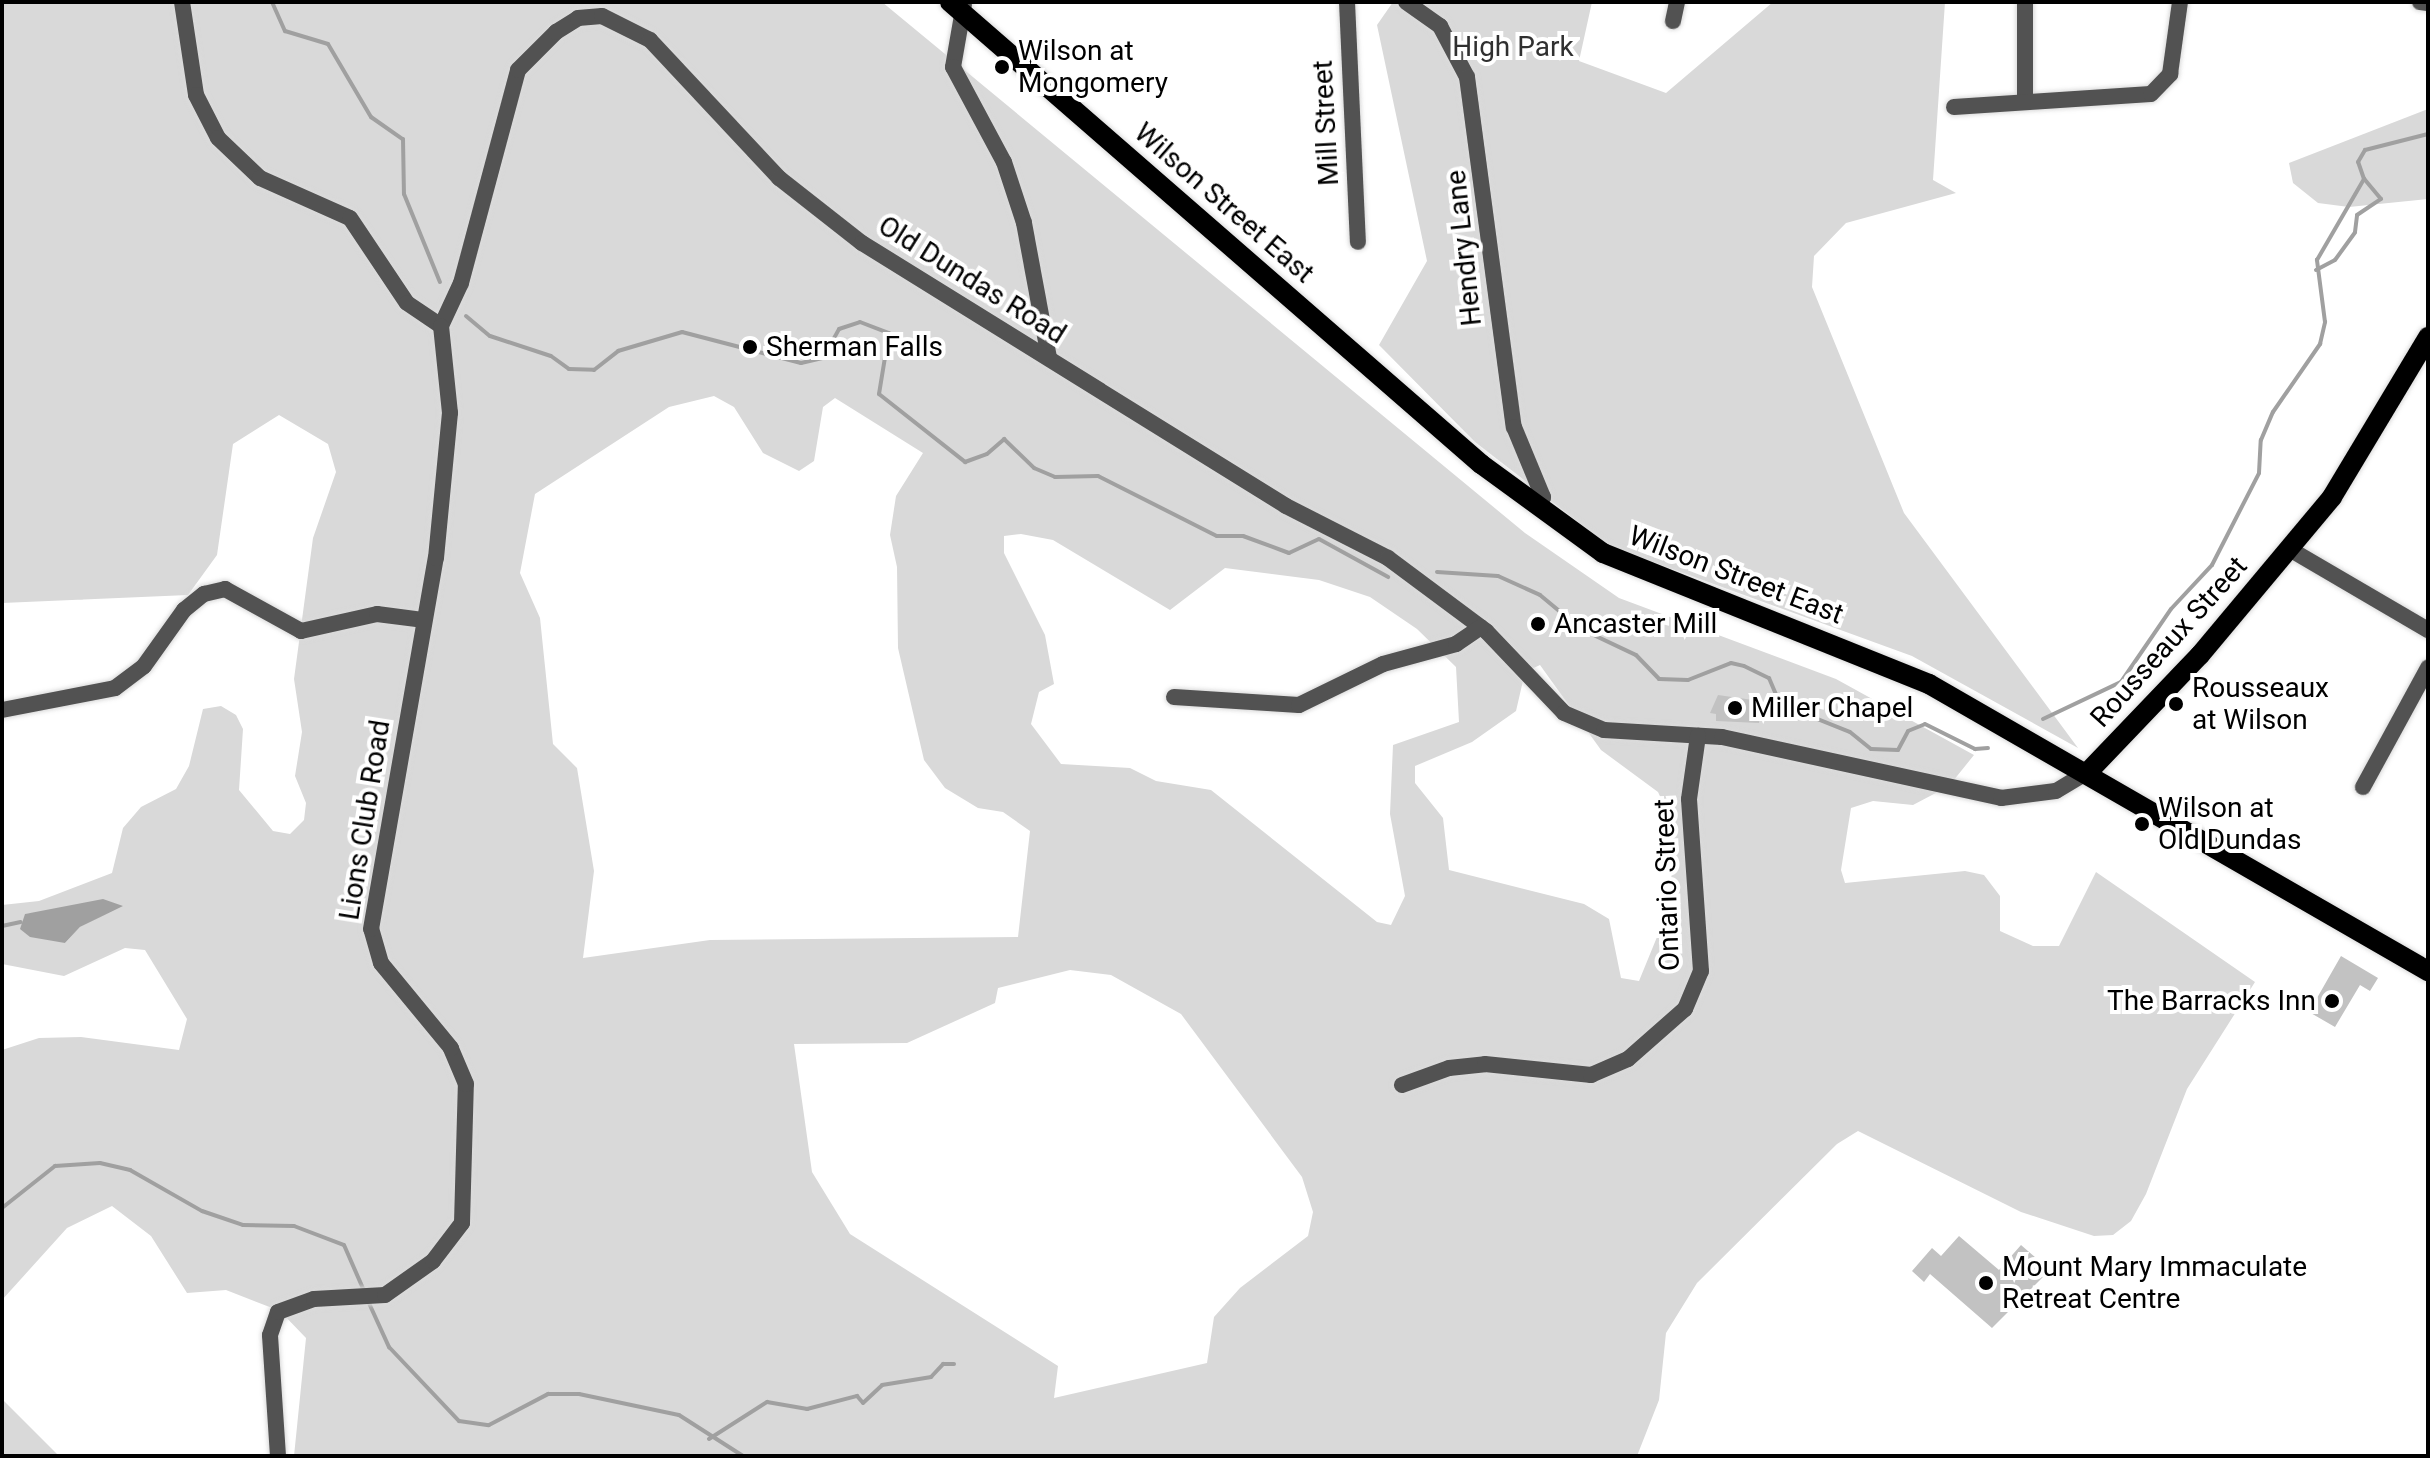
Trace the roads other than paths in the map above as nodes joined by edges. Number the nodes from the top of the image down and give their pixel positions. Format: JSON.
{"nodes":[{"id":1,"x":182,"y":2,"type":"edge"},
{"id":2,"x":1347,"y":2,"type":"edge"},
{"id":3,"x":1406,"y":2,"type":"edge"},
{"id":4,"x":1677,"y":2,"type":"edge"},
{"id":5,"x":2025,"y":2,"type":"edge"},
{"id":6,"x":2180,"y":2,"type":"edge"},
{"id":7,"x":2420,"y":2,"type":"edge"},
{"id":8,"x":2428,"y":3,"type":"edge"},
{"id":9,"x":959,"y":6,"type":"edge"},
{"id":10,"x":1673,"y":21,"type":"dead end"},
{"id":11,"x":2025,"y":102,"type":"junction"},
{"id":12,"x":1954,"y":107,"type":"dead end"},
{"id":13,"x":1358,"y":242,"type":"dead end"},
{"id":14,"x":447,"y":315,"type":"junction"},
{"id":15,"x":2428,"y":337,"type":"edge"},
{"id":16,"x":1049,"y":358,"type":"junction"},
{"id":17,"x":1540,"y":508,"type":"junction"},
{"id":18,"x":2291,"y":550,"type":"junction"},
{"id":19,"x":423,"y":620,"type":"junction"},
{"id":20,"x":1481,"y":627,"type":"junction"},
{"id":21,"x":2428,"y":630,"type":"edge"},
{"id":22,"x":2428,"y":668,"type":"edge"},
{"id":23,"x":1174,"y":697,"type":"dead end"},
{"id":24,"x":2,"y":710,"type":"edge"},
{"id":25,"x":1698,"y":736,"type":"junction"},
{"id":26,"x":2089,"y":771,"type":"junction"},
{"id":27,"x":2363,"y":787,"type":"dead end"},
{"id":28,"x":2428,"y":971,"type":"edge"},
{"id":29,"x":1402,"y":1085,"type":"dead end"},
{"id":30,"x":278,"y":1456,"type":"edge"}],
"edges":[{"from":1,"to":14,"type":"street"},
{"from":2,"to":13,"type":"street","name":"Mill Street"},
{"from":3,"to":17,"type":"street","name":"Hendry Lane"},
{"from":4,"to":10,"type":"street"},
{"from":5,"to":11,"type":"street"},
{"from":6,"to":11,"type":"street"},
{"from":7,"to":8,"type":"street"},
{"from":9,"to":16,"type":"street"},
{"from":9,"to":17,"type":"main road","name":"Wilson Street East"},
{"from":11,"to":12,"type":"street"},
{"from":14,"to":16,"type":"street","name":"Old Dundas Road"},
{"from":14,"to":19,"type":"street","name":"Lions Club Road"},
{"from":15,"to":18,"type":"main road","name":"Rousseaux Street"},
{"from":16,"to":20,"type":"street","name":"Old Dundas Road"},
{"from":17,"to":26,"type":"main road","name":"Wilson Street East"},
{"from":18,"to":21,"type":"street"},
{"from":18,"to":26,"type":"main road","name":"Rousseaux Street"},
{"from":19,"to":24,"type":"street"},
{"from":19,"to":30,"type":"street","name":"Lions Club Road"},
{"from":20,"to":23,"type":"street"},
{"from":20,"to":25,"type":"street","name":"Old Dundas Road"},
{"from":22,"to":27,"type":"street"},
{"from":25,"to":26,"type":"street","name":"Old Dundas Road"},
{"from":25,"to":29,"type":"street","name":"Ontario Street"},
{"from":26,"to":28,"type":"main road","name":"Wilson Street East"}]}
